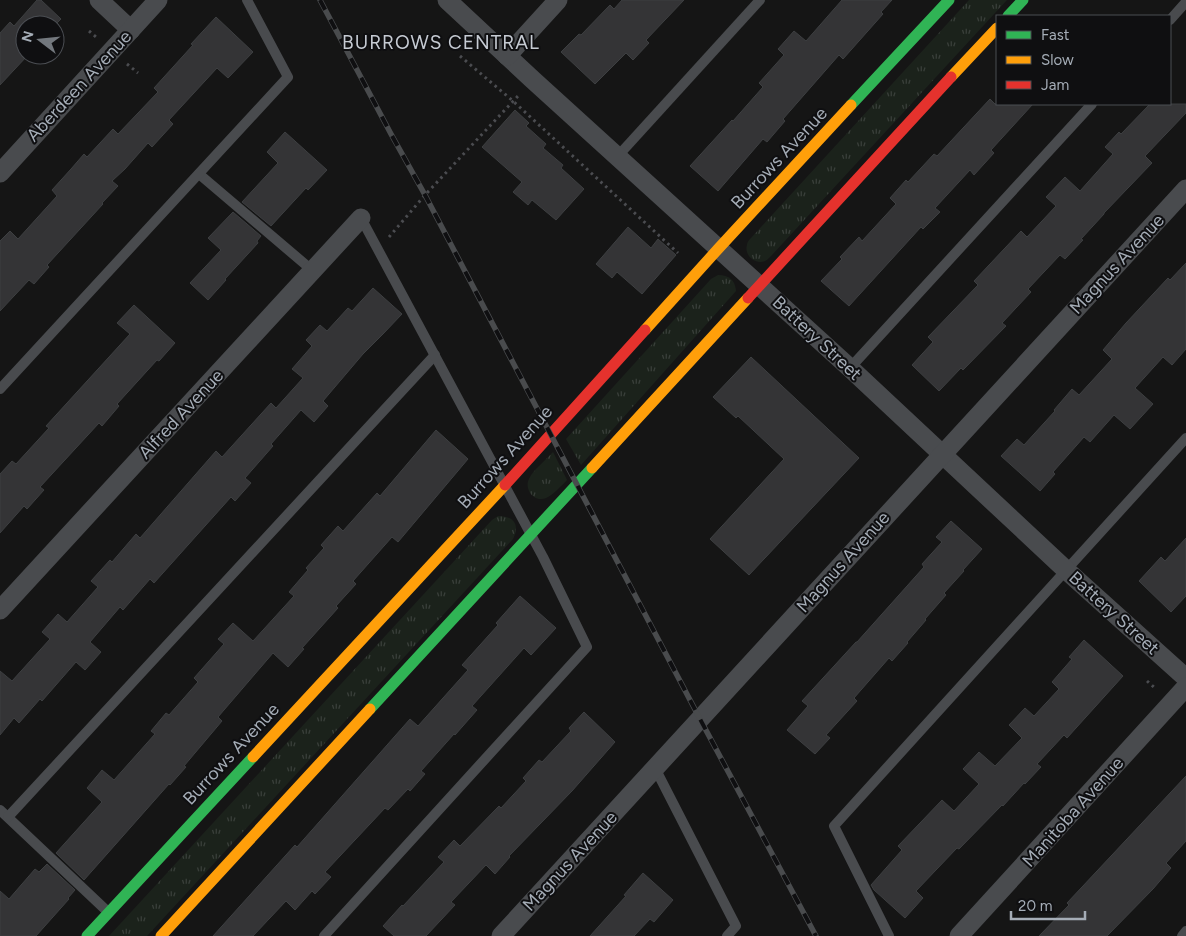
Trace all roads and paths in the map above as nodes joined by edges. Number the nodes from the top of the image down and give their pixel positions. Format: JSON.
{"nodes":[{"id":1,"x":99,"y":0,"type":"edge"},
{"id":2,"x":158,"y":0,"type":"edge"},
{"id":3,"x":247,"y":0,"type":"edge"},
{"id":4,"x":447,"y":0,"type":"edge"},
{"id":5,"x":558,"y":0,"type":"edge"},
{"id":6,"x":760,"y":0,"type":"edge"},
{"id":7,"x":949,"y":0,"type":"edge"},
{"id":8,"x":1023,"y":0,"type":"edge"},
{"id":9,"x":1186,"y":2,"type":"edge"},
{"id":10,"x":1009,"y":15,"type":"edge"},
{"id":11,"x":1171,"y":19,"type":"edge"},
{"id":12,"x":996,"y":29,"type":"edge"},
{"id":13,"x":131,"y":30,"type":"junction"},
{"id":14,"x":460,"y":56,"type":"dead end"},
{"id":15,"x":507,"y":56,"type":"junction"},
{"id":16,"x":533,"y":80,"type":"junction"},
{"id":17,"x":512,"y":102,"type":"junction"},
{"id":18,"x":1091,"y":105,"type":"edge"},
{"id":19,"x":617,"y":156,"type":"junction"},
{"id":20,"x":0,"y":173,"type":"edge"},
{"id":21,"x":199,"y":174,"type":"junction"},
{"id":22,"x":1186,"y":189,"type":"edge"},
{"id":23,"x":361,"y":218,"type":"joint"},
{"id":24,"x":379,"y":249,"type":"junction"},
{"id":25,"x":718,"y":249,"type":"junction"},
{"id":26,"x":681,"y":256,"type":"dead end"},
{"id":27,"x":313,"y":271,"type":"junction"},
{"id":28,"x":759,"y":285,"type":"junction"},
{"id":29,"x":435,"y":354,"type":"junction"},
{"id":30,"x":850,"y":368,"type":"junction"},
{"id":31,"x":0,"y":389,"type":"edge"},
{"id":32,"x":1186,"y":438,"type":"edge"},
{"id":33,"x":942,"y":455,"type":"junction"},
{"id":34,"x":505,"y":485,"type":"junction"},
{"id":35,"x":531,"y":535,"type":"junction"},
{"id":36,"x":1066,"y":570,"type":"junction"},
{"id":37,"x":0,"y":610,"type":"edge"},
{"id":38,"x":1186,"y":678,"type":"edge"},
{"id":39,"x":1186,"y":687,"type":"edge"},
{"id":40,"x":655,"y":768,"type":"junction"},
{"id":41,"x":4,"y":813,"type":"edge"},
{"id":42,"x":108,"y":912,"type":"junction"},
{"id":43,"x":1186,"y":931,"type":"edge"},
{"id":44,"x":86,"y":936,"type":"edge"},
{"id":45,"x":161,"y":936,"type":"edge"},
{"id":46,"x":324,"y":936,"type":"edge"},
{"id":47,"x":501,"y":936,"type":"edge"},
{"id":48,"x":727,"y":936,"type":"edge"},
{"id":49,"x":889,"y":936,"type":"edge"},
{"id":50,"x":959,"y":936,"type":"edge"},
{"id":51,"x":1182,"y":936,"type":"edge"}],
"edges":[{"from":1,"to":13,"type":"street"},
{"from":2,"to":13,"type":"street","name":"Aberdeen Avenue"},
{"from":3,"to":21,"type":"lane"},
{"from":4,"to":15,"type":"street","name":"Battery Street"},
{"from":5,"to":15,"type":"street"},
{"from":6,"to":19,"type":"lane"},
{"from":7,"to":25,"type":"street","name":"Burrows Avenue"},
{"from":8,"to":10,"type":"street"},
{"from":9,"to":11,"type":"lane"},
{"from":12,"to":28,"type":"street"},
{"from":13,"to":20,"type":"street","name":"Aberdeen Avenue"},
{"from":14,"to":17,"type":"path"},
{"from":15,"to":16,"type":"street","name":"Battery Street"},
{"from":16,"to":17,"type":"path"},
{"from":16,"to":19,"type":"street","name":"Battery Street"},
{"from":17,"to":24,"type":"path"},
{"from":17,"to":26,"type":"path"},
{"from":18,"to":30,"type":"lane"},
{"from":19,"to":25,"type":"street","name":"Battery Street"},
{"from":21,"to":27,"type":"lane"},
{"from":21,"to":31,"type":"lane"},
{"from":22,"to":33,"type":"street","name":"Magnus Avenue"},
{"from":23,"to":24,"type":"lane"},
{"from":23,"to":27,"type":"street","name":"Alfred Avenue"},
{"from":24,"to":29,"type":"lane"},
{"from":25,"to":28,"type":"street","name":"Battery Street"},
{"from":25,"to":34,"type":"street","name":"Burrows Avenue"},
{"from":27,"to":37,"type":"street","name":"Alfred Avenue"},
{"from":28,"to":30,"type":"street","name":"Battery Street"},
{"from":28,"to":35,"type":"street"},
{"from":29,"to":34,"type":"lane"},
{"from":29,"to":41,"type":"lane"},
{"from":30,"to":33,"type":"street","name":"Battery Street"},
{"from":32,"to":36,"type":"lane"},
{"from":33,"to":36,"type":"street","name":"Battery Street"},
{"from":33,"to":40,"type":"street","name":"Magnus Avenue"},
{"from":34,"to":35,"type":"lane"},
{"from":34,"to":42,"type":"street","name":"Burrows Avenue"},
{"from":35,"to":45,"type":"street"},
{"from":35,"to":46,"type":"lane"},
{"from":36,"to":38,"type":"street","name":"Battery Street"},
{"from":36,"to":49,"type":"lane"},
{"from":39,"to":50,"type":"street","name":"Manitoba Avenue"},
{"from":40,"to":47,"type":"street","name":"Magnus Avenue"},
{"from":40,"to":48,"type":"lane"},
{"from":41,"to":42,"type":"lane"},
{"from":42,"to":44,"type":"street","name":"Burrows Avenue"},
{"from":43,"to":51,"type":"lane"}]}
